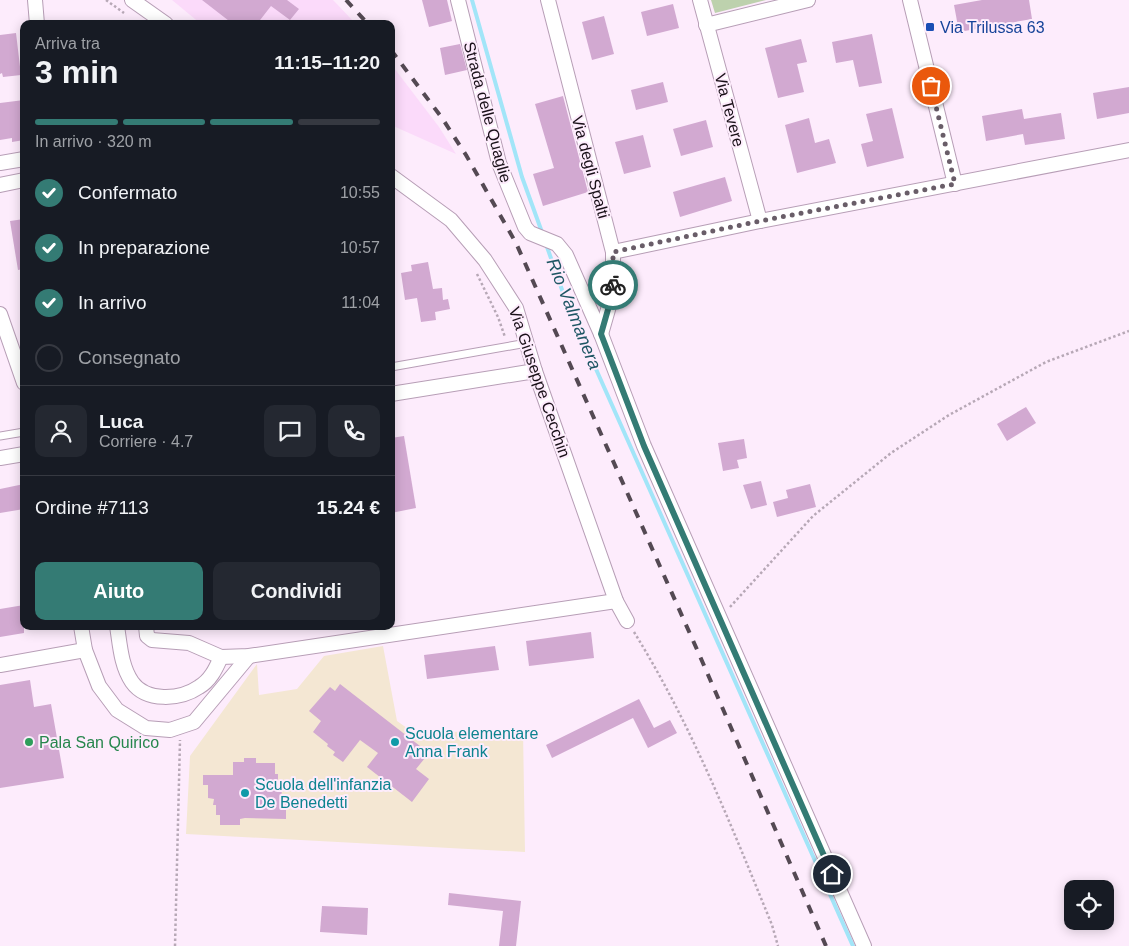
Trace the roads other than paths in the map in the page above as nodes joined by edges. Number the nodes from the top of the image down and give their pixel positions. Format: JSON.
{"nodes":[{"id":1,"x":35,"y":0,"type":"edge"},
{"id":2,"x":132,"y":0,"type":"edge"},
{"id":3,"x":458,"y":0,"type":"edge"},
{"id":4,"x":548,"y":0,"type":"edge"},
{"id":5,"x":700,"y":0,"type":"edge"},
{"id":6,"x":808,"y":0,"type":"edge"},
{"id":7,"x":910,"y":0,"type":"edge"},
{"id":8,"x":37,"y":20,"type":"edge"},
{"id":9,"x":160,"y":20,"type":"edge"},
{"id":10,"x":706,"y":25,"type":"junction"},
{"id":11,"x":1129,"y":150,"type":"edge"},
{"id":12,"x":20,"y":160,"type":"edge"},
{"id":13,"x":0,"y":163,"type":"edge"},
{"id":14,"x":395,"y":179,"type":"edge"},
{"id":15,"x":20,"y":181,"type":"edge"},
{"id":16,"x":955,"y":184,"type":"junction"},
{"id":17,"x":0,"y":185,"type":"edge"},
{"id":18,"x":760,"y":221,"type":"junction"},
{"id":19,"x":613,"y":252,"type":"junction"},
{"id":20,"x":0,"y":314,"type":"edge"},
{"id":21,"x":601,"y":334,"type":"junction"},
{"id":22,"x":527,"y":343,"type":"junction"},
{"id":23,"x":395,"y":366,"type":"edge"},
{"id":24,"x":20,"y":371,"type":"edge"},
{"id":25,"x":536,"y":371,"type":"junction"},
{"id":26,"x":395,"y":393,"type":"edge"},
{"id":27,"x":20,"y":433,"type":"edge"},
{"id":28,"x":0,"y":436,"type":"edge"},
{"id":29,"x":20,"y":455,"type":"edge"},
{"id":30,"x":0,"y":458,"type":"edge"},
{"id":31,"x":616,"y":601,"type":"junction"},
{"id":32,"x":627,"y":621,"type":"road end"},
{"id":33,"x":82,"y":630,"type":"edge"},
{"id":34,"x":118,"y":630,"type":"edge"},
{"id":35,"x":146,"y":630,"type":"edge"},
{"id":36,"x":85,"y":650,"type":"junction"},
{"id":37,"x":249,"y":656,"type":"junction"},
{"id":38,"x":221,"y":657,"type":"junction"},
{"id":39,"x":0,"y":665,"type":"edge"},
{"id":40,"x":864,"y":946,"type":"edge"}],
"edges":[{"from":1,"to":8,"type":"street"},
{"from":2,"to":9,"type":"street"},
{"from":3,"to":21,"type":"street","name":"Strada delle Quaglie"},
{"from":4,"to":19,"type":"street","name":"Via degli Spalti"},
{"from":5,"to":10,"type":"street","name":"Via Tevere"},
{"from":6,"to":10,"type":"street"},
{"from":7,"to":16,"type":"street"},
{"from":10,"to":18,"type":"street","name":"Via Tevere"},
{"from":11,"to":16,"type":"street"},
{"from":12,"to":13,"type":"street"},
{"from":14,"to":22,"type":"street","name":"Via Giuseppe Cecchin"},
{"from":15,"to":17,"type":"street"},
{"from":16,"to":18,"type":"street"},
{"from":18,"to":19,"type":"street"},
{"from":19,"to":21,"type":"street","name":"Via degli Spalti"},
{"from":20,"to":24,"type":"street"},
{"from":21,"to":40,"type":"street","name":"Strada delle Quaglie"},
{"from":22,"to":23,"type":"lane"},
{"from":22,"to":25,"type":"street","name":"Via Giuseppe Cecchin"},
{"from":25,"to":26,"type":"street"},
{"from":25,"to":31,"type":"street","name":"Via Giuseppe Cecchin"},
{"from":27,"to":28,"type":"lane"},
{"from":29,"to":30,"type":"street"},
{"from":31,"to":32,"type":"street","name":"Via Giuseppe Cecchin"},
{"from":31,"to":37,"type":"street"},
{"from":33,"to":36,"type":"street"},
{"from":34,"to":38,"type":"street"},
{"from":35,"to":38,"type":"street"},
{"from":36,"to":37,"type":"street"},
{"from":36,"to":39,"type":"street"},
{"from":37,"to":38,"type":"street"}]}
